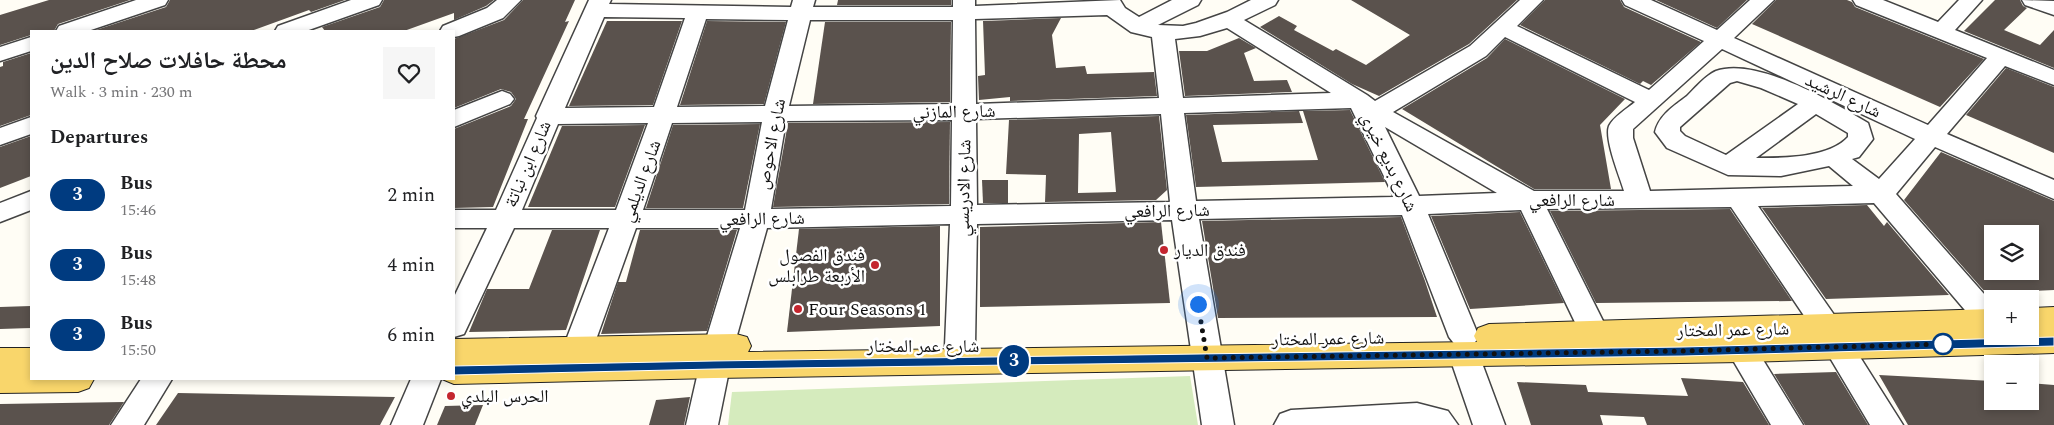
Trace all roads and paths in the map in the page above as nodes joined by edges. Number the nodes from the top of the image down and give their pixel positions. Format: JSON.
{"nodes":[{"id":1,"x":157,"y":0,"type":"edge"},
{"id":2,"x":371,"y":0,"type":"edge"},
{"id":3,"x":510,"y":0,"type":"edge"},
{"id":4,"x":1190,"y":0,"type":"edge"},
{"id":5,"x":1267,"y":0,"type":"edge"},
{"id":6,"x":1532,"y":0,"type":"edge"},
{"id":7,"x":1633,"y":0,"type":"edge"},
{"id":8,"x":1763,"y":0,"type":"edge"},
{"id":9,"x":1864,"y":0,"type":"edge"},
{"id":10,"x":1971,"y":0,"type":"edge"},
{"id":11,"x":2033,"y":0,"type":"edge"},
{"id":12,"x":1112,"y":3,"type":"edge"},
{"id":13,"x":598,"y":5,"type":"edge"},
{"id":14,"x":803,"y":7,"type":"edge"},
{"id":15,"x":964,"y":7,"type":"edge"},
{"id":16,"x":2054,"y":9,"type":"edge"},
{"id":17,"x":698,"y":11,"type":"junction"},
{"id":18,"x":1229,"y":20,"type":"junction"},
{"id":19,"x":1504,"y":28,"type":"junction"},
{"id":20,"x":1151,"y":29,"type":"junction"},
{"id":21,"x":70,"y":30,"type":"edge"},
{"id":22,"x":289,"y":30,"type":"edge"},
{"id":23,"x":453,"y":30,"type":"edge"},
{"id":24,"x":1942,"y":32,"type":"junction"},
{"id":25,"x":1718,"y":39,"type":"junction"},
{"id":26,"x":30,"y":44,"type":"edge"},
{"id":27,"x":0,"y":54,"type":"edge"},
{"id":28,"x":2002,"y":56,"type":"junction"},
{"id":29,"x":2054,"y":78,"type":"edge"},
{"id":30,"x":502,"y":99,"type":"dead end"},
{"id":31,"x":1651,"y":100,"type":"junction"},
{"id":32,"x":1814,"y":104,"type":"junction"},
{"id":33,"x":1365,"y":105,"type":"junction"},
{"id":34,"x":1172,"y":106,"type":"junction"},
{"id":35,"x":965,"y":112,"type":"junction"},
{"id":36,"x":664,"y":114,"type":"junction"},
{"id":37,"x":775,"y":114,"type":"junction"},
{"id":38,"x":548,"y":116,"type":"junction"},
{"id":39,"x":455,"y":119,"type":"edge"},
{"id":40,"x":30,"y":126,"type":"edge"},
{"id":41,"x":1931,"y":136,"type":"junction"},
{"id":42,"x":0,"y":137,"type":"edge"},
{"id":43,"x":1832,"y":156,"type":"junction"},
{"id":44,"x":1728,"y":166,"type":"junction"},
{"id":45,"x":2054,"y":190,"type":"edge"},
{"id":46,"x":1881,"y":194,"type":"junction"},
{"id":47,"x":1739,"y":198,"type":"junction"},
{"id":48,"x":1530,"y":200,"type":"junction"},
{"id":49,"x":1640,"y":200,"type":"junction"},
{"id":50,"x":1411,"y":206,"type":"junction"},
{"id":51,"x":1184,"y":211,"type":"junction"},
{"id":52,"x":964,"y":215,"type":"junction"},
{"id":53,"x":455,"y":219,"type":"edge"},
{"id":54,"x":505,"y":219,"type":"junction"},
{"id":55,"x":756,"y":219,"type":"junction"},
{"id":56,"x":627,"y":220,"type":"junction"},
{"id":57,"x":1984,"y":312,"type":"edge"},
{"id":58,"x":2054,"y":318,"type":"edge"},
{"id":59,"x":2039,"y":319,"type":"edge"},
{"id":60,"x":1984,"y":322,"type":"edge"},
{"id":61,"x":455,"y":324,"type":"edge"},
{"id":62,"x":1594,"y":333,"type":"junction"},
{"id":63,"x":1833,"y":337,"type":"junction"},
{"id":64,"x":2054,"y":341,"type":"edge"},
{"id":65,"x":960,"y":346,"type":"junction"},
{"id":66,"x":1464,"y":346,"type":"junction"},
{"id":67,"x":578,"y":348,"type":"junction"},
{"id":68,"x":1206,"y":350,"type":"junction"},
{"id":69,"x":1742,"y":350,"type":"junction"},
{"id":70,"x":455,"y":351,"type":"edge"},
{"id":71,"x":716,"y":355,"type":"junction"},
{"id":72,"x":0,"y":360,"type":"edge"},
{"id":73,"x":30,"y":360,"type":"edge"},
{"id":74,"x":455,"y":371,"type":"edge"},
{"id":75,"x":0,"y":380,"type":"edge"},
{"id":76,"x":30,"y":380,"type":"edge"},
{"id":77,"x":156,"y":380,"type":"edge"},
{"id":78,"x":426,"y":380,"type":"edge"},
{"id":79,"x":127,"y":425,"type":"edge"},
{"id":80,"x":407,"y":425,"type":"edge"},
{"id":81,"x":702,"y":425,"type":"edge"},
{"id":82,"x":1218,"y":425,"type":"edge"},
{"id":83,"x":1290,"y":425,"type":"edge"},
{"id":84,"x":1442,"y":425,"type":"edge"},
{"id":85,"x":1489,"y":425,"type":"edge"},
{"id":86,"x":1787,"y":425,"type":"edge"},
{"id":87,"x":1887,"y":425,"type":"edge"}],
"edges":[{"from":1,"to":21,"type":"street"},
{"from":2,"to":22,"type":"street"},
{"from":3,"to":23,"type":"street"},
{"from":4,"to":20,"type":"street"},
{"from":5,"to":18,"type":"street"},
{"from":6,"to":19,"type":"street"},
{"from":7,"to":25,"type":"street","name":"شارع الرشيد"},
{"from":8,"to":25,"type":"street"},
{"from":9,"to":24,"type":"street"},
{"from":10,"to":24,"type":"street"},
{"from":11,"to":16,"type":"street"},
{"from":12,"to":15,"type":"street"},
{"from":12,"to":20,"type":"street"},
{"from":13,"to":17,"type":"street"},
{"from":13,"to":38,"type":"street","name":"شارع ابن نباتة"},
{"from":14,"to":15,"type":"street"},
{"from":14,"to":17,"type":"street"},
{"from":14,"to":37,"type":"street","name":"شارع الاحوص"},
{"from":15,"to":35,"type":"street","name":"شارع الادريسي"},
{"from":17,"to":36,"type":"street","name":"شارع الديلمي"},
{"from":18,"to":20,"type":"street"},
{"from":18,"to":33,"type":"street","name":"شارع بديع خيري"},
{"from":19,"to":31,"type":"street"},
{"from":19,"to":33,"type":"street"},
{"from":20,"to":34,"type":"street"},
{"from":24,"to":28,"type":"street"},
{"from":25,"to":31,"type":"street"},
{"from":25,"to":41,"type":"street","name":"شارع الرشيد"},
{"from":26,"to":27,"type":"street"},
{"from":28,"to":29,"type":"street"},
{"from":28,"to":41,"type":"street"},
{"from":30,"to":39,"type":"street"},
{"from":31,"to":49,"type":"street"},
{"from":32,"to":43,"type":"street"},
{"from":32,"to":44,"type":"street"},
{"from":32,"to":44,"type":"street"},
{"from":33,"to":34,"type":"street","name":"شارع المازني"},
{"from":33,"to":48,"type":"street"},
{"from":33,"to":50,"type":"street","name":"شارع بديع خيري"},
{"from":34,"to":35,"type":"street","name":"شارع المازني"},
{"from":34,"to":51,"type":"street"},
{"from":35,"to":37,"type":"street","name":"شارع المازني"},
{"from":35,"to":52,"type":"street","name":"شارع الادريسي"},
{"from":36,"to":37,"type":"street","name":"شارع المازني"},
{"from":36,"to":38,"type":"street","name":"شارع المازني"},
{"from":36,"to":56,"type":"street","name":"شارع الديلمي"},
{"from":37,"to":55,"type":"street","name":"شارع الاحوص"},
{"from":38,"to":54,"type":"street","name":"شارع ابن نباتة"},
{"from":40,"to":42,"type":"street"},
{"from":41,"to":45,"type":"street","name":"شارع الرشيد"},
{"from":41,"to":46,"type":"street"},
{"from":43,"to":44,"type":"street"},
{"from":43,"to":46,"type":"street"},
{"from":46,"to":47,"type":"street","name":"شارع الرافعي"},
{"from":46,"to":57,"type":"street"},
{"from":47,"to":49,"type":"street","name":"شارع الرافعي"},
{"from":47,"to":63,"type":"street"},
{"from":48,"to":49,"type":"street","name":"شارع الرافعي"},
{"from":48,"to":50,"type":"street","name":"شارع الرافعي"},
{"from":48,"to":62,"type":"street"},
{"from":50,"to":51,"type":"street","name":"شارع الرافعي"},
{"from":50,"to":66,"type":"street","name":"شارع بديع خيري"},
{"from":51,"to":52,"type":"street","name":"شارع الرافعي"},
{"from":51,"to":68,"type":"street"},
{"from":52,"to":55,"type":"street","name":"شارع الرافعي"},
{"from":52,"to":65,"type":"street","name":"شارع الادريسي"},
{"from":53,"to":54,"type":"street","name":"شارع الرافعي"},
{"from":54,"to":56,"type":"street","name":"شارع الرافعي"},
{"from":54,"to":61,"type":"street","name":"شارع ابن نباتة"},
{"from":55,"to":56,"type":"street","name":"شارع الرافعي"},
{"from":55,"to":71,"type":"street","name":"شارع الاحوص"},
{"from":56,"to":67,"type":"street","name":"شارع الديلمي"},
{"from":58,"to":59,"type":"main road"},
{"from":60,"to":63,"type":"main road","name":"شارع عمر المختار"},
{"from":62,"to":63,"type":"main road","name":"شارع عمر المختار"},
{"from":62,"to":66,"type":"main road","name":"شارع عمر المختار"},
{"from":63,"to":64,"type":"main road","name":"شارع عمر المختار"},
{"from":63,"to":69,"type":"main road","name":"شارع عمر المختار"},
{"from":63,"to":87,"type":"street"},
{"from":65,"to":68,"type":"main road","name":"شارع عمر المختار"},
{"from":65,"to":71,"type":"main road","name":"شارع عمر المختار"},
{"from":66,"to":68,"type":"main road","name":"شارع عمر المختار"},
{"from":66,"to":69,"type":"main road","name":"شارع عمر المختار"},
{"from":66,"to":85,"type":"street","name":"شارع بديع خيري"},
{"from":67,"to":70,"type":"main road","name":"شارع عمر المختار"},
{"from":67,"to":71,"type":"main road","name":"شارع عمر المختار"},
{"from":68,"to":71,"type":"main road","name":"شارع عمر المختار"},
{"from":68,"to":82,"type":"street"},
{"from":69,"to":86,"type":"street"},
{"from":71,"to":74,"type":"main road","name":"شارع عمر المختار"},
{"from":71,"to":81,"type":"street","name":"شارع الاحوص"},
{"from":72,"to":73,"type":"main road"},
{"from":75,"to":76,"type":"main road"},
{"from":77,"to":79,"type":"street"},
{"from":78,"to":80,"type":"street"},
{"from":83,"to":84,"type":"street"}]}
